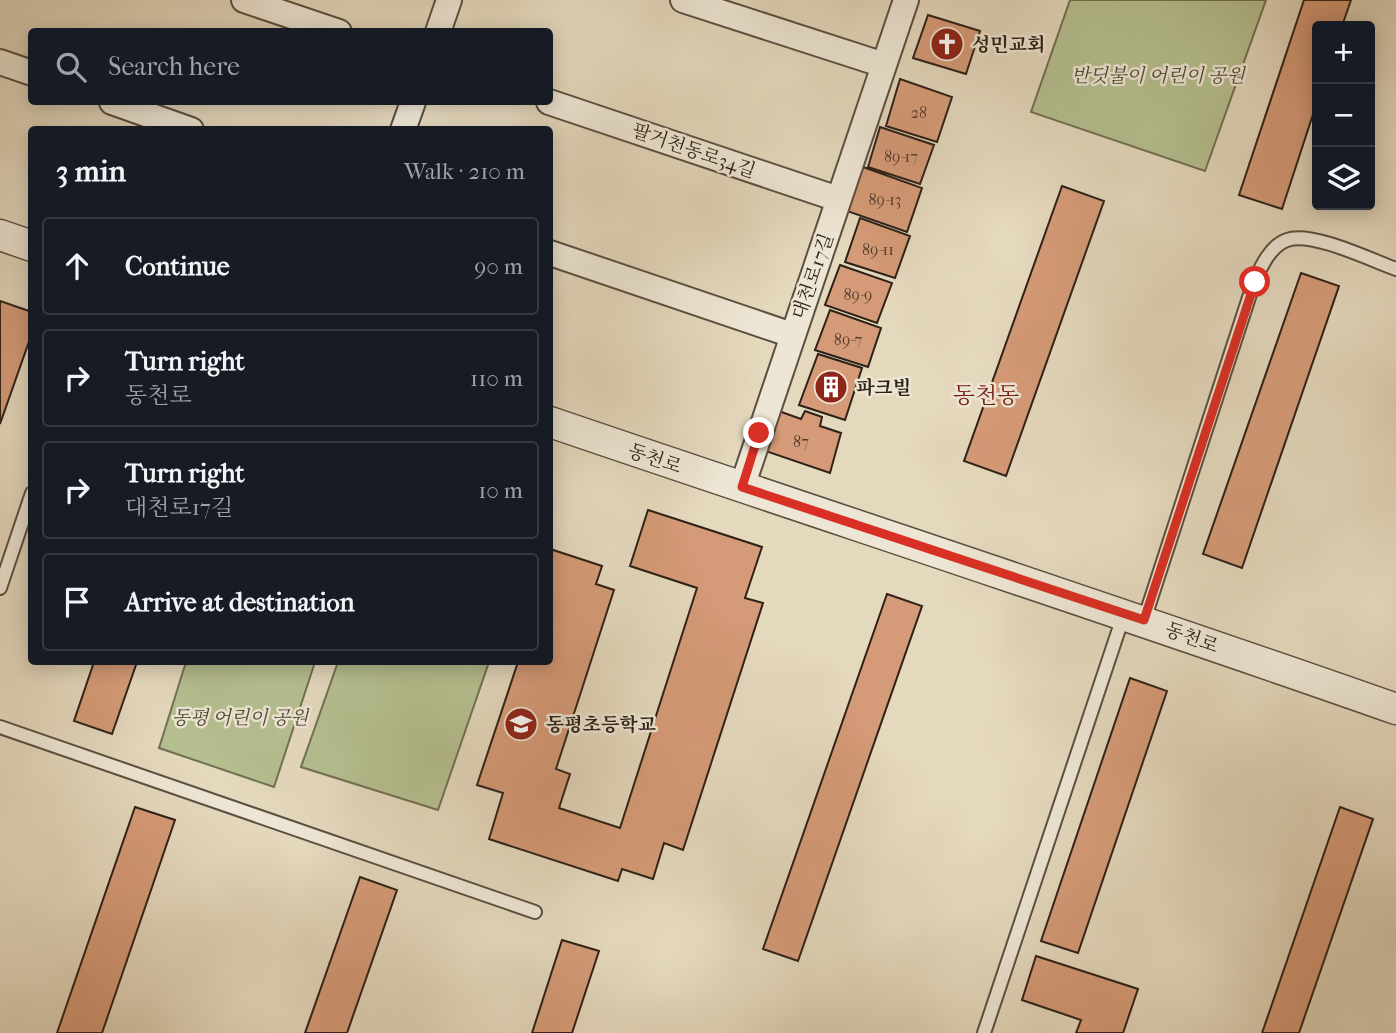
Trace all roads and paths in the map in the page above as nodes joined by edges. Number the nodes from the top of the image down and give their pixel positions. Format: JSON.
{"nodes":[{"id":1,"x":244,"y":0,"type":"edge"},
{"id":2,"x":449,"y":0,"type":"edge"},
{"id":3,"x":683,"y":0,"type":"edge"},
{"id":4,"x":906,"y":0,"type":"edge"},
{"id":5,"x":327,"y":28,"type":"edge"},
{"id":6,"x":439,"y":28,"type":"edge"},
{"id":7,"x":0,"y":62,"type":"edge"},
{"id":8,"x":884,"y":65,"type":"junction"},
{"id":9,"x":28,"y":72,"type":"edge"},
{"id":10,"x":553,"y":103,"type":"edge"},
{"id":11,"x":120,"y":105,"type":"edge"},
{"id":12,"x":412,"y":105,"type":"edge"},
{"id":13,"x":180,"y":126,"type":"edge"},
{"id":14,"x":404,"y":126,"type":"edge"},
{"id":15,"x":838,"y":199,"type":"junction"},
{"id":16,"x":0,"y":235,"type":"edge"},
{"id":17,"x":28,"y":245,"type":"edge"},
{"id":18,"x":553,"y":254,"type":"edge"},
{"id":19,"x":1396,"y":269,"type":"edge"},
{"id":20,"x":792,"y":335,"type":"junction"},
{"id":21,"x":553,"y":423,"type":"edge"},
{"id":22,"x":742,"y":487,"type":"junction"},
{"id":23,"x":28,"y":505,"type":"edge"},
{"id":24,"x":0,"y":588,"type":"edge"},
{"id":25,"x":1134,"y":617,"type":"junction"},
{"id":26,"x":1396,"y":709,"type":"edge"},
{"id":27,"x":0,"y":727,"type":"edge"},
{"id":28,"x":535,"y":912,"type":"dead end"},
{"id":29,"x":984,"y":1033,"type":"edge"}],
"edges":[{"from":1,"to":5,"type":"street"},
{"from":2,"to":6,"type":"street"},
{"from":3,"to":8,"type":"street"},
{"from":4,"to":8,"type":"street","name":"대천로17길"},
{"from":7,"to":9,"type":"street"},
{"from":8,"to":15,"type":"street","name":"대천로17길"},
{"from":10,"to":15,"type":"street","name":"팔거천동로34길"},
{"from":11,"to":13,"type":"street"},
{"from":12,"to":14,"type":"street"},
{"from":15,"to":20,"type":"street","name":"대천로17길"},
{"from":16,"to":17,"type":"street"},
{"from":18,"to":20,"type":"street"},
{"from":19,"to":25,"type":"lane"},
{"from":20,"to":22,"type":"street","name":"대천로17길"},
{"from":21,"to":22,"type":"street","name":"동천로"},
{"from":22,"to":25,"type":"street","name":"동천로"},
{"from":23,"to":24,"type":"lane"},
{"from":25,"to":26,"type":"street","name":"동천로"},
{"from":25,"to":29,"type":"lane"},
{"from":27,"to":28,"type":"lane"}]}
